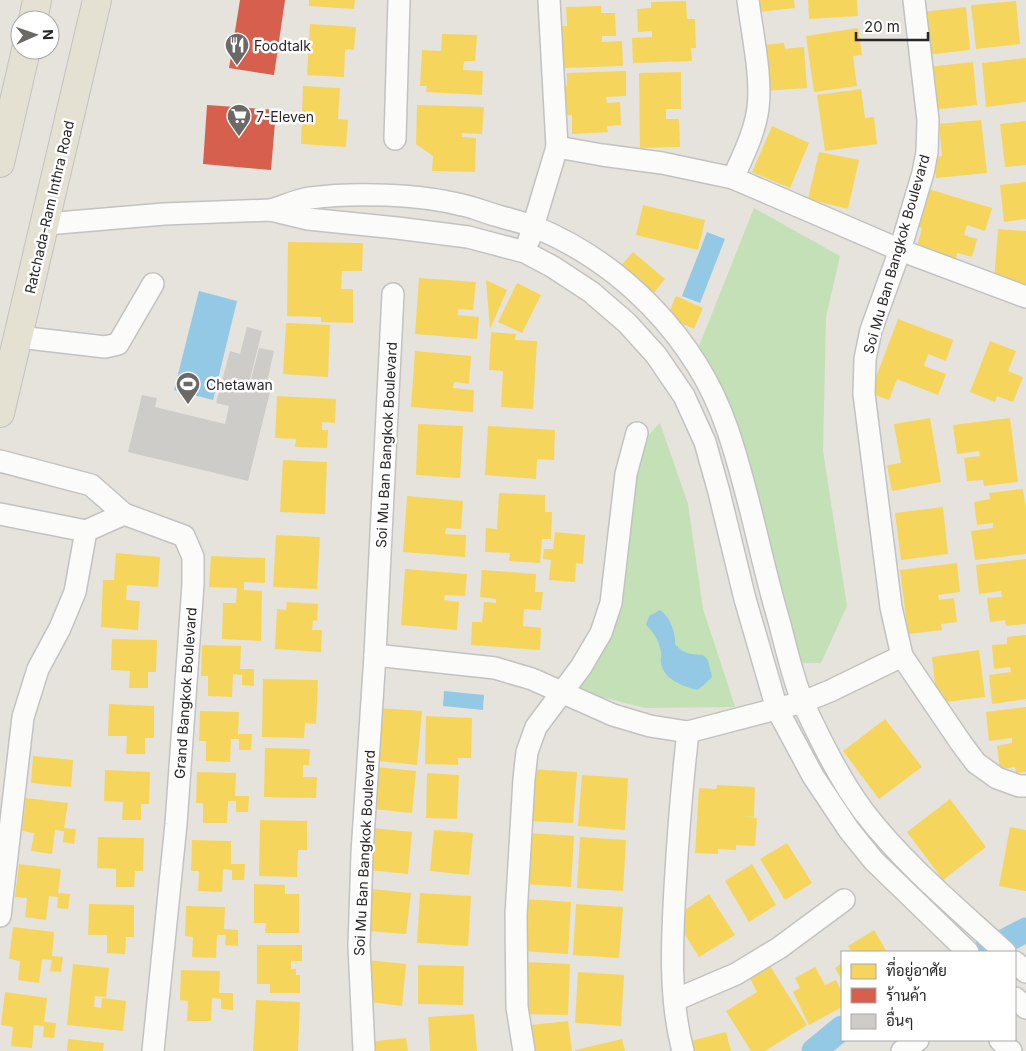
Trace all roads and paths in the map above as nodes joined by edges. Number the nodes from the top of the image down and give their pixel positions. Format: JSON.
{"nodes":[{"id":1,"x":97,"y":0,"type":"edge"},
{"id":2,"x":399,"y":0,"type":"edge"},
{"id":3,"x":549,"y":0,"type":"edge"},
{"id":4,"x":748,"y":0,"type":"edge"},
{"id":5,"x":914,"y":0,"type":"edge"},
{"id":6,"x":24,"y":60,"type":"edge"},
{"id":7,"x":395,"y":138,"type":"dead end"},
{"id":8,"x":557,"y":147,"type":"junction"},
{"id":9,"x":0,"y":163,"type":"edge"},
{"id":10,"x":733,"y":178,"type":"junction"},
{"id":11,"x":271,"y":210,"type":"junction"},
{"id":12,"x":46,"y":224,"type":"junction"},
{"id":13,"x":533,"y":227,"type":"junction"},
{"id":14,"x":900,"y":250,"type":"junction"},
{"id":15,"x":525,"y":252,"type":"junction"},
{"id":16,"x":152,"y":284,"type":"dead end"},
{"id":17,"x":393,"y":294,"type":"dead end"},
{"id":18,"x":1026,"y":297,"type":"edge"},
{"id":19,"x":19,"y":337,"type":"junction"},
{"id":20,"x":0,"y":414,"type":"edge"},
{"id":21,"x":637,"y":432,"type":"dead end"},
{"id":22,"x":0,"y":461,"type":"edge"},
{"id":23,"x":0,"y":514,"type":"edge"},
{"id":24,"x":124,"y":514,"type":"junction"},
{"id":25,"x":86,"y":531,"type":"junction"},
{"id":26,"x":375,"y":656,"type":"junction"},
{"id":27,"x":902,"y":656,"type":"junction"},
{"id":28,"x":561,"y":692,"type":"junction"},
{"id":29,"x":803,"y":702,"type":"junction"},
{"id":30,"x":778,"y":709,"type":"junction"},
{"id":31,"x":688,"y":732,"type":"junction"},
{"id":32,"x":1026,"y":786,"type":"edge"},
{"id":33,"x":844,"y":900,"type":"dead end"},
{"id":34,"x":0,"y":916,"type":"edge"},
{"id":35,"x":964,"y":947,"type":"edge"},
{"id":36,"x":1004,"y":951,"type":"edge"},
{"id":37,"x":1016,"y":963,"type":"edge"},
{"id":38,"x":1026,"y":972,"type":"edge"},
{"id":39,"x":1016,"y":999,"type":"edge"},
{"id":40,"x":675,"y":1000,"type":"junction"},
{"id":41,"x":1026,"y":1008,"type":"edge"},
{"id":42,"x":917,"y":1041,"type":"edge"},
{"id":43,"x":1001,"y":1041,"type":"edge"},
{"id":44,"x":153,"y":1051,"type":"edge"},
{"id":45,"x":364,"y":1051,"type":"edge"},
{"id":46,"x":524,"y":1051,"type":"edge"},
{"id":47,"x":683,"y":1051,"type":"edge"},
{"id":48,"x":902,"y":1051,"type":"edge"},
{"id":49,"x":1011,"y":1051,"type":"edge"}],
"edges":[{"from":1,"to":12,"type":"main road","name":"Ratchada-Ram Inthra Road"},
{"from":2,"to":7,"type":"street"},
{"from":3,"to":8,"type":"street"},
{"from":4,"to":10,"type":"street"},
{"from":5,"to":14,"type":"street","name":"Soi Mu Ban Bangkok Boulevard"},
{"from":6,"to":9,"type":"main road"},
{"from":8,"to":10,"type":"street"},
{"from":8,"to":13,"type":"street"},
{"from":10,"to":14,"type":"street"},
{"from":11,"to":12,"type":"street"},
{"from":11,"to":13,"type":"street"},
{"from":11,"to":15,"type":"street"},
{"from":12,"to":19,"type":"main road","name":"Ratchada-Ram Inthra Road"},
{"from":13,"to":15,"type":"street"},
{"from":13,"to":29,"type":"street"},
{"from":14,"to":18,"type":"street"},
{"from":14,"to":27,"type":"street","name":"Soi Mu Ban Bangkok Boulevard"},
{"from":15,"to":30,"type":"street"},
{"from":16,"to":19,"type":"street"},
{"from":17,"to":26,"type":"street","name":"Soi Mu Ban Bangkok Boulevard"},
{"from":19,"to":20,"type":"main road","name":"Ratchada-Ram Inthra Road"},
{"from":21,"to":28,"type":"street"},
{"from":22,"to":24,"type":"street","name":"Grand Bangkok Boulevard"},
{"from":23,"to":25,"type":"street"},
{"from":24,"to":25,"type":"street"},
{"from":24,"to":44,"type":"street","name":"Grand Bangkok Boulevard"},
{"from":25,"to":34,"type":"street"},
{"from":26,"to":28,"type":"street"},
{"from":26,"to":45,"type":"street","name":"Soi Mu Ban Bangkok Boulevard"},
{"from":27,"to":29,"type":"street"},
{"from":27,"to":32,"type":"street","name":"Soi Mu Ban Bangkok Boulevard"},
{"from":28,"to":31,"type":"street"},
{"from":28,"to":46,"type":"street"},
{"from":29,"to":30,"type":"street"},
{"from":29,"to":36,"type":"street"},
{"from":30,"to":31,"type":"street"},
{"from":30,"to":35,"type":"street"},
{"from":31,"to":40,"type":"street"},
{"from":33,"to":40,"type":"street"},
{"from":37,"to":38,"type":"street"},
{"from":39,"to":41,"type":"street"},
{"from":40,"to":47,"type":"street"},
{"from":42,"to":48,"type":"street"},
{"from":43,"to":49,"type":"street"}]}
